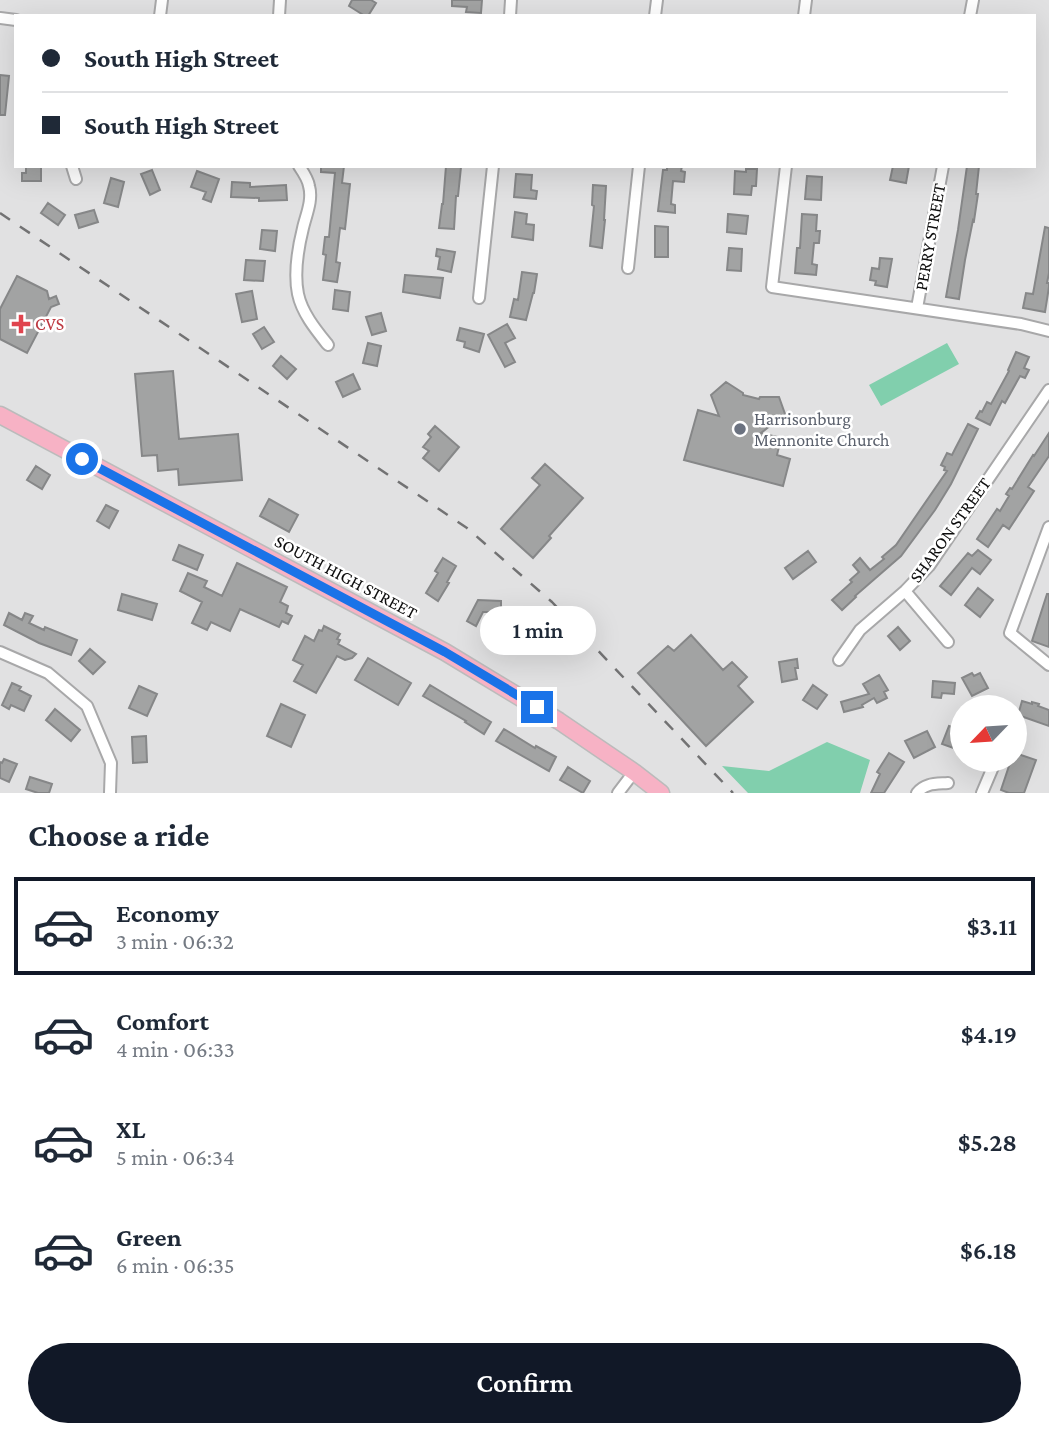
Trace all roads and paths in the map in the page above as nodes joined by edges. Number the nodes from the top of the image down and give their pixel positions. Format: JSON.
{"nodes":[{"id":1,"x":73,"y":168,"type":"edge"},
{"id":2,"x":300,"y":168,"type":"edge"},
{"id":3,"x":493,"y":168,"type":"edge"},
{"id":4,"x":639,"y":168,"type":"edge"},
{"id":5,"x":786,"y":168,"type":"edge"},
{"id":6,"x":943,"y":168,"type":"edge"},
{"id":7,"x":76,"y":179,"type":"dead end"},
{"id":8,"x":628,"y":268,"type":"dead end"},
{"id":9,"x":479,"y":298,"type":"dead end"},
{"id":10,"x":918,"y":308,"type":"junction"},
{"id":11,"x":1049,"y":331,"type":"edge"},
{"id":12,"x":328,"y":345,"type":"dead end"},
{"id":13,"x":1049,"y":390,"type":"edge"},
{"id":14,"x":0,"y":415,"type":"edge"},
{"id":15,"x":1049,"y":527,"type":"edge"},
{"id":16,"x":905,"y":591,"type":"junction"},
{"id":17,"x":948,"y":642,"type":"dead end"},
{"id":18,"x":0,"y":652,"type":"edge"},
{"id":19,"x":839,"y":660,"type":"dead end"},
{"id":20,"x":1049,"y":665,"type":"edge"},
{"id":21,"x":634,"y":772,"type":"junction"},
{"id":22,"x":991,"y":772,"type":"edge"},
{"id":23,"x":948,"y":783,"type":"dead end"},
{"id":24,"x":110,"y":793,"type":"edge"},
{"id":25,"x":618,"y":793,"type":"edge"},
{"id":26,"x":661,"y":793,"type":"edge"},
{"id":27,"x":917,"y":793,"type":"edge"},
{"id":28,"x":982,"y":793,"type":"edge"}],
"edges":[{"from":1,"to":7,"type":"street"},
{"from":2,"to":12,"type":"street"},
{"from":3,"to":9,"type":"street"},
{"from":4,"to":8,"type":"street"},
{"from":5,"to":10,"type":"street"},
{"from":6,"to":10,"type":"street","name":"PERRY STREET"},
{"from":10,"to":11,"type":"street"},
{"from":13,"to":16,"type":"street","name":"SHARON STREET"},
{"from":14,"to":21,"type":"main road","name":"SOUTH HIGH STREET"},
{"from":15,"to":20,"type":"street"},
{"from":16,"to":17,"type":"street"},
{"from":16,"to":19,"type":"street","name":"SHARON STREET"},
{"from":18,"to":24,"type":"street"},
{"from":21,"to":25,"type":"street"},
{"from":21,"to":26,"type":"main road","name":"SOUTH HIGH STREET"},
{"from":22,"to":28,"type":"street"},
{"from":23,"to":27,"type":"street"}]}
